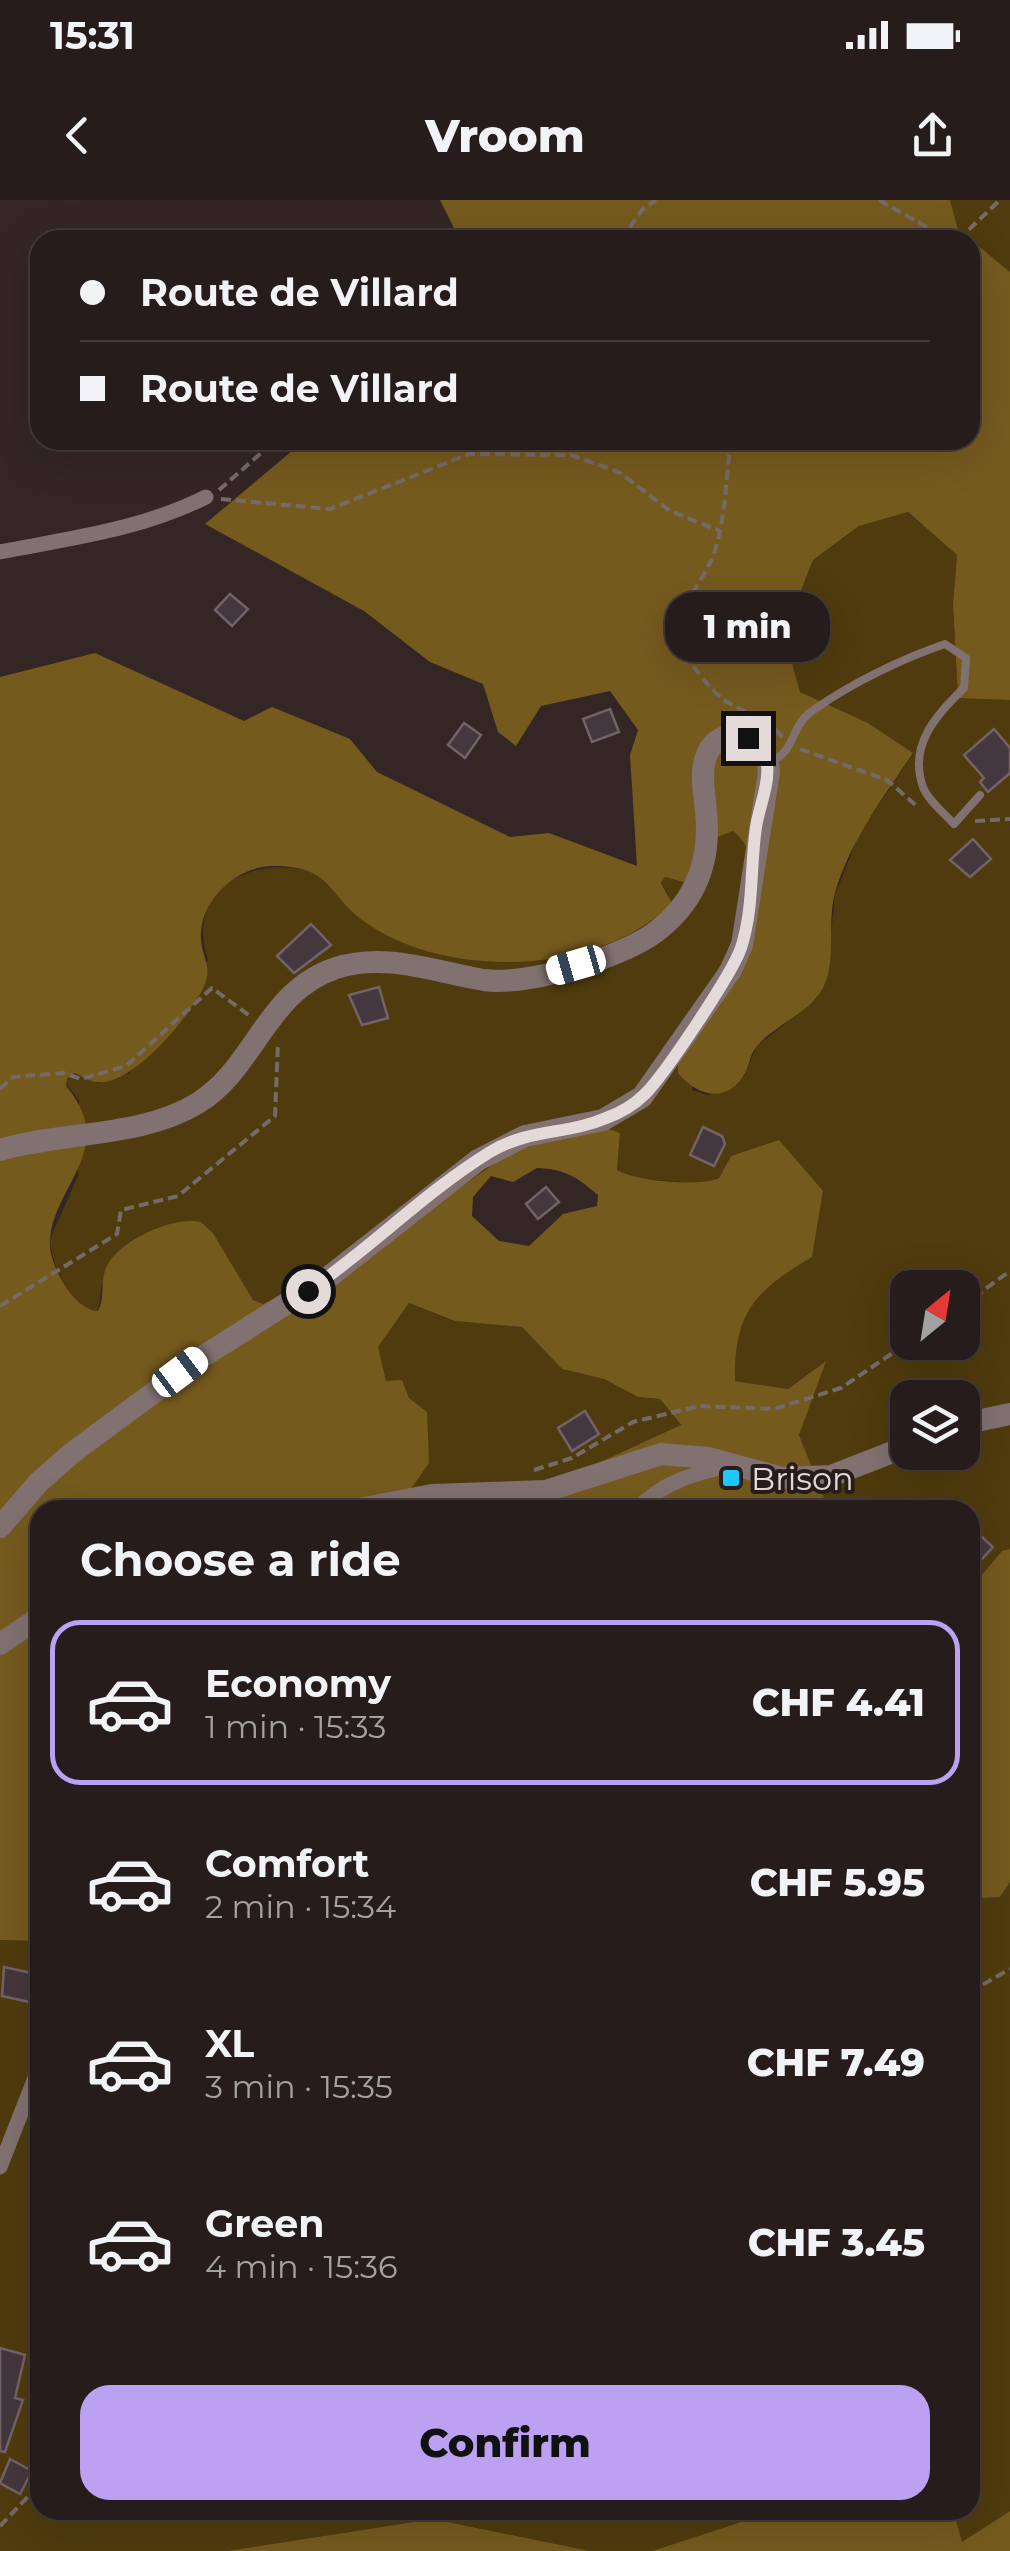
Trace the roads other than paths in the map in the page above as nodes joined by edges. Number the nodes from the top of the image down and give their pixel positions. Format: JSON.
{"nodes":[{"id":1,"x":206,"y":498,"type":"road end"},
{"id":2,"x":0,"y":552,"type":"edge"},
{"id":3,"x":768,"y":762,"type":"junction"},
{"id":4,"x":980,"y":795,"type":"dead end"},
{"id":5,"x":0,"y":1150,"type":"edge"},
{"id":6,"x":1010,"y":1414,"type":"edge"},
{"id":7,"x":980,"y":1420,"type":"edge"},
{"id":8,"x":890,"y":1453,"type":"edge"},
{"id":9,"x":733,"y":1465,"type":"junction"},
{"id":10,"x":401,"y":1500,"type":"edge"},
{"id":11,"x":645,"y":1500,"type":"edge"},
{"id":12,"x":0,"y":1527,"type":"edge"},
{"id":13,"x":30,"y":1624,"type":"edge"},
{"id":14,"x":0,"y":1644,"type":"edge"},
{"id":15,"x":30,"y":2090,"type":"edge"},
{"id":16,"x":0,"y":2166,"type":"edge"}],
"edges":[{"from":1,"to":2,"type":"street"},
{"from":3,"to":4,"type":"lane"},
{"from":3,"to":5,"type":"street"},
{"from":3,"to":12,"type":"street"},
{"from":6,"to":7,"type":"street"},
{"from":8,"to":9,"type":"street"},
{"from":9,"to":10,"type":"street"},
{"from":9,"to":11,"type":"street"},
{"from":13,"to":14,"type":"street"},
{"from":15,"to":16,"type":"street"}]}
